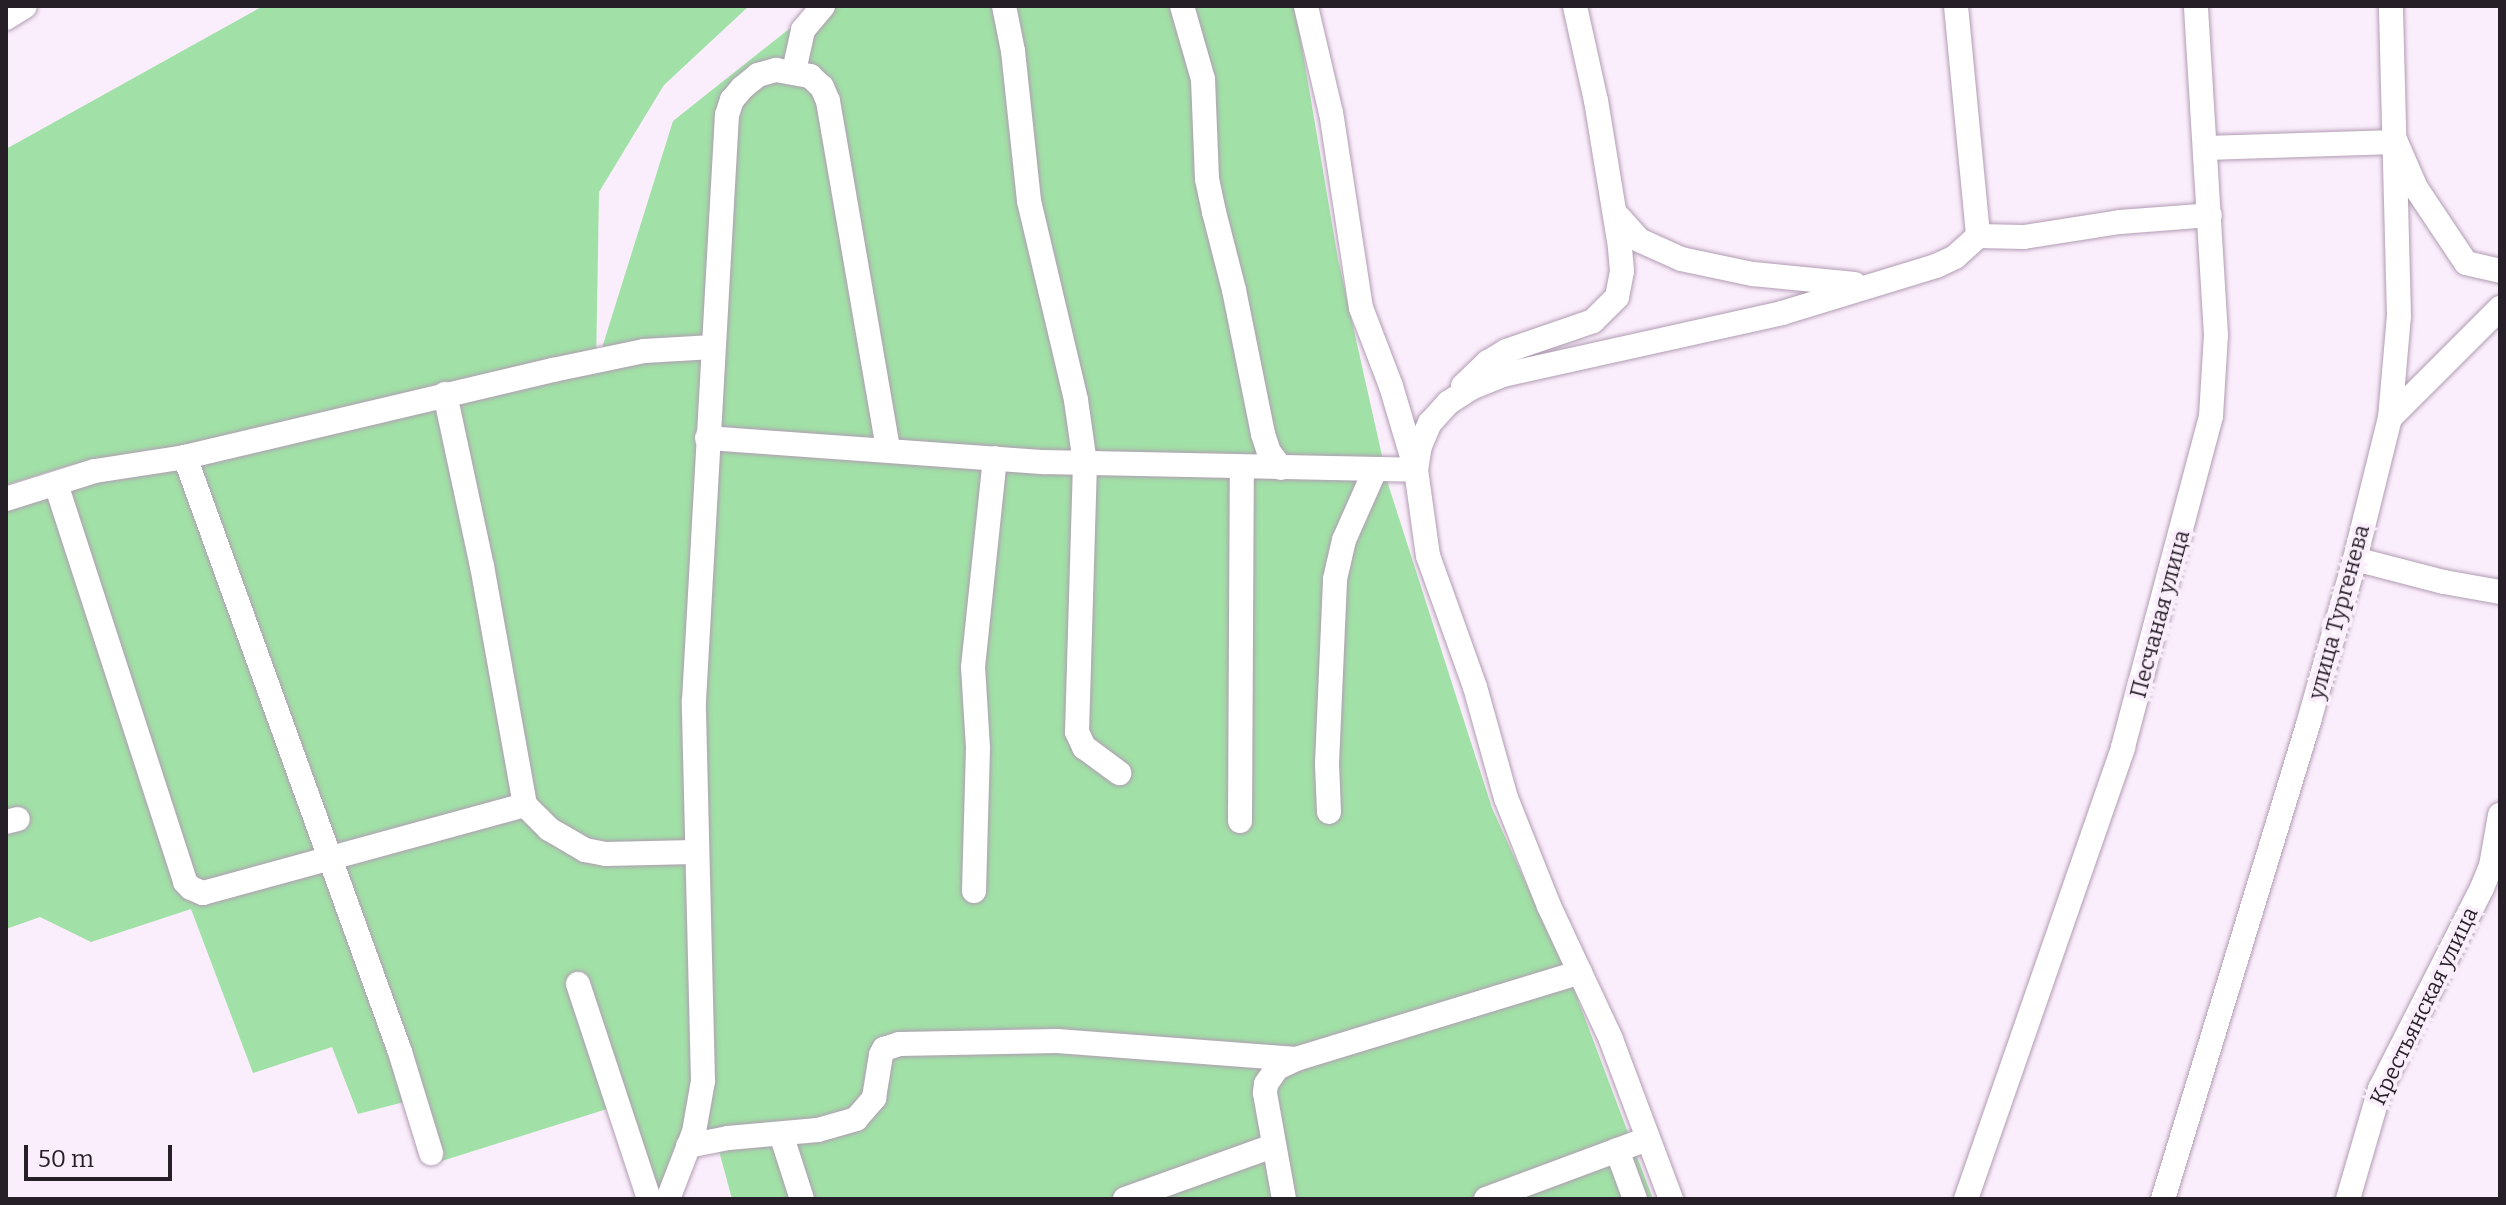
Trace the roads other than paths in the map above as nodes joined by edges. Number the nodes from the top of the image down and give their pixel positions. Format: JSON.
{"nodes":[{"id":1,"x":25,"y":6,"type":"edge"},
{"id":2,"x":823,"y":6,"type":"edge"},
{"id":3,"x":1004,"y":6,"type":"edge"},
{"id":4,"x":1182,"y":6,"type":"edge"},
{"id":5,"x":1306,"y":6,"type":"edge"},
{"id":6,"x":1575,"y":6,"type":"edge"},
{"id":7,"x":1956,"y":6,"type":"edge"},
{"id":8,"x":2196,"y":6,"type":"edge"},
{"id":9,"x":2391,"y":6,"type":"edge"},
{"id":10,"x":6,"y":18,"type":"edge"},
{"id":11,"x":794,"y":71,"type":"junction"},
{"id":12,"x":2396,"y":142,"type":"junction"},
{"id":13,"x":2205,"y":148,"type":"junction"},
{"id":14,"x":1613,"y":211,"type":"junction"},
{"id":15,"x":2210,"y":215,"type":"junction"},
{"id":16,"x":1978,"y":236,"type":"junction"},
{"id":17,"x":2500,"y":271,"type":"edge"},
{"id":18,"x":1872,"y":284,"type":"junction"},
{"id":19,"x":2500,"y":308,"type":"edge"},
{"id":20,"x":713,"y":347,"type":"junction"},
{"id":21,"x":445,"y":394,"type":"junction"},
{"id":22,"x":1448,"y":403,"type":"junction"},
{"id":23,"x":2390,"y":418,"type":"junction"},
{"id":24,"x":707,"y":438,"type":"junction"},
{"id":25,"x":888,"y":450,"type":"junction"},
{"id":26,"x":185,"y":457,"type":"junction"},
{"id":27,"x":995,"y":458,"type":"junction"},
{"id":28,"x":1085,"y":463,"type":"junction"},
{"id":29,"x":1242,"y":468,"type":"junction"},
{"id":30,"x":1281,"y":468,"type":"junction"},
{"id":31,"x":1375,"y":470,"type":"junction"},
{"id":32,"x":1416,"y":470,"type":"junction"},
{"id":33,"x":56,"y":484,"type":"junction"},
{"id":34,"x":6,"y":499,"type":"edge"},
{"id":35,"x":2355,"y":559,"type":"junction"},
{"id":36,"x":2500,"y":592,"type":"edge"},
{"id":37,"x":1119,"y":773,"type":"dead end"},
{"id":38,"x":525,"y":805,"type":"junction"},
{"id":39,"x":1329,"y":812,"type":"dead end"},
{"id":40,"x":2500,"y":815,"type":"edge"},
{"id":41,"x":1240,"y":821,"type":"dead end"},
{"id":42,"x":695,"y":852,"type":"junction"},
{"id":43,"x":330,"y":857,"type":"junction"},
{"id":44,"x":974,"y":891,"type":"dead end"},
{"id":45,"x":1580,"y":972,"type":"junction"},
{"id":46,"x":578,"y":984,"type":"dead end"},
{"id":47,"x":1296,"y":1059,"type":"junction"},
{"id":48,"x":781,"y":1134,"type":"junction"},
{"id":49,"x":1647,"y":1139,"type":"junction"},
{"id":50,"x":688,"y":1146,"type":"junction"},
{"id":51,"x":1273,"y":1146,"type":"junction"},
{"id":52,"x":1617,"y":1150,"type":"junction"},
{"id":53,"x":431,"y":1153,"type":"dead end"},
{"id":54,"x":649,"y":1199,"type":"edge"},
{"id":55,"x":668,"y":1199,"type":"edge"},
{"id":56,"x":802,"y":1199,"type":"edge"},
{"id":57,"x":1125,"y":1199,"type":"edge"},
{"id":58,"x":1284,"y":1199,"type":"edge"},
{"id":59,"x":1486,"y":1199,"type":"edge"},
{"id":60,"x":1635,"y":1199,"type":"edge"},
{"id":61,"x":1671,"y":1199,"type":"edge"},
{"id":62,"x":1966,"y":1199,"type":"edge"},
{"id":63,"x":2163,"y":1199,"type":"edge"},
{"id":64,"x":2348,"y":1199,"type":"edge"}],
"edges":[{"from":1,"to":10,"type":"street"},
{"from":2,"to":11,"type":"street"},
{"from":3,"to":28,"type":"street"},
{"from":4,"to":30,"type":"street"},
{"from":5,"to":32,"type":"street"},
{"from":6,"to":14,"type":"street"},
{"from":7,"to":16,"type":"street"},
{"from":8,"to":13,"type":"street","name":"Песчаная улица"},
{"from":9,"to":12,"type":"street","name":"улица Тургенева"},
{"from":11,"to":20,"type":"street"},
{"from":11,"to":25,"type":"street"},
{"from":12,"to":13,"type":"street"},
{"from":12,"to":17,"type":"street"},
{"from":12,"to":23,"type":"street","name":"улица Тургенева"},
{"from":13,"to":15,"type":"street","name":"Песчаная улица"},
{"from":14,"to":18,"type":"street"},
{"from":14,"to":22,"type":"street"},
{"from":15,"to":16,"type":"street"},
{"from":15,"to":62,"type":"street","name":"Песчаная улица"},
{"from":16,"to":18,"type":"street"},
{"from":18,"to":22,"type":"street"},
{"from":19,"to":23,"type":"street"},
{"from":20,"to":21,"type":"street"},
{"from":20,"to":24,"type":"street"},
{"from":21,"to":26,"type":"street"},
{"from":21,"to":38,"type":"street"},
{"from":22,"to":32,"type":"street"},
{"from":23,"to":35,"type":"street","name":"улица Тургенева"},
{"from":24,"to":25,"type":"street"},
{"from":24,"to":42,"type":"street"},
{"from":25,"to":27,"type":"street"},
{"from":26,"to":33,"type":"street"},
{"from":26,"to":43,"type":"street"},
{"from":27,"to":28,"type":"street"},
{"from":27,"to":44,"type":"street"},
{"from":28,"to":29,"type":"street"},
{"from":28,"to":37,"type":"street"},
{"from":29,"to":30,"type":"street"},
{"from":29,"to":41,"type":"street"},
{"from":30,"to":31,"type":"street"},
{"from":31,"to":32,"type":"street"},
{"from":31,"to":39,"type":"street"},
{"from":32,"to":45,"type":"street"},
{"from":33,"to":34,"type":"street"},
{"from":33,"to":43,"type":"street"},
{"from":35,"to":36,"type":"street"},
{"from":35,"to":63,"type":"street","name":"улица Тургенева"},
{"from":38,"to":42,"type":"street"},
{"from":38,"to":43,"type":"street"},
{"from":40,"to":64,"type":"street","name":"Крестьянская улица"},
{"from":42,"to":50,"type":"street"},
{"from":43,"to":53,"type":"street"},
{"from":45,"to":47,"type":"street"},
{"from":45,"to":49,"type":"street"},
{"from":46,"to":54,"type":"street"},
{"from":47,"to":48,"type":"street"},
{"from":47,"to":51,"type":"street"},
{"from":48,"to":50,"type":"street"},
{"from":48,"to":56,"type":"street"},
{"from":49,"to":52,"type":"street"},
{"from":49,"to":61,"type":"street"},
{"from":50,"to":55,"type":"street"},
{"from":51,"to":57,"type":"street"},
{"from":51,"to":58,"type":"street"},
{"from":52,"to":59,"type":"street"},
{"from":52,"to":60,"type":"street"}]}
